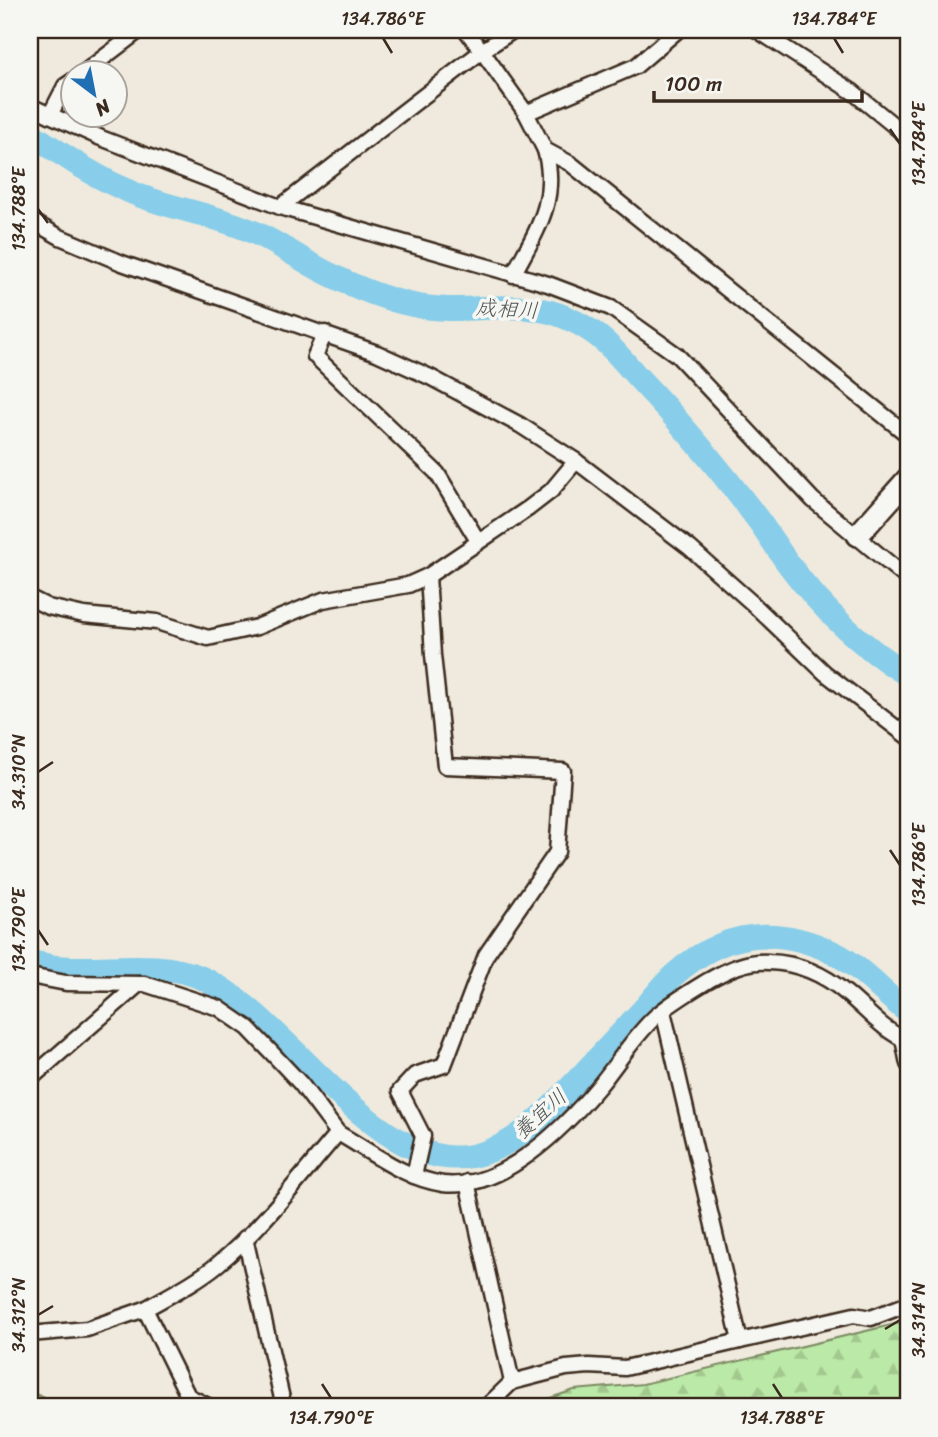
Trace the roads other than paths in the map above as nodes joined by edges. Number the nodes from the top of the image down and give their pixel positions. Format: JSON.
{"nodes":[{"id":1,"x":140,"y":30,"type":"edge"},
{"id":2,"x":466,"y":30,"type":"edge"},
{"id":3,"x":513,"y":30,"type":"edge"},
{"id":4,"x":678,"y":30,"type":"edge"},
{"id":5,"x":757,"y":30,"type":"edge"},
{"id":6,"x":482,"y":51,"type":"junction"},
{"id":7,"x":100,"y":60,"type":"edge"},
{"id":8,"x":60,"y":96,"type":"edge"},
{"id":9,"x":30,"y":106,"type":"edge"},
{"id":10,"x":526,"y":113,"type":"junction"},
{"id":11,"x":50,"y":115,"type":"junction"},
{"id":12,"x":908,"y":137,"type":"edge"},
{"id":13,"x":545,"y":149,"type":"junction"},
{"id":14,"x":281,"y":207,"type":"junction"},
{"id":15,"x":30,"y":220,"type":"edge"},
{"id":16,"x":513,"y":275,"type":"junction"},
{"id":17,"x":326,"y":334,"type":"junction"},
{"id":18,"x":908,"y":435,"type":"edge"},
{"id":19,"x":576,"y":461,"type":"junction"},
{"id":20,"x":908,"y":479,"type":"edge"},
{"id":21,"x":858,"y":535,"type":"junction"},
{"id":22,"x":478,"y":541,"type":"junction"},
{"id":23,"x":428,"y":576,"type":"junction"},
{"id":24,"x":908,"y":579,"type":"edge"},
{"id":25,"x":30,"y":598,"type":"edge"},
{"id":26,"x":908,"y":737,"type":"edge"},
{"id":27,"x":30,"y":976,"type":"edge"},
{"id":28,"x":139,"y":984,"type":"junction"},
{"id":29,"x":663,"y":1011,"type":"junction"},
{"id":30,"x":906,"y":1040,"type":"edge"},
{"id":31,"x":908,"y":1064,"type":"edge"},
{"id":32,"x":30,"y":1079,"type":"edge"},
{"id":33,"x":338,"y":1133,"type":"junction"},
{"id":34,"x":414,"y":1176,"type":"junction"},
{"id":35,"x":467,"y":1182,"type":"junction"},
{"id":36,"x":245,"y":1238,"type":"junction"},
{"id":37,"x":908,"y":1304,"type":"edge"},
{"id":38,"x":145,"y":1309,"type":"junction"},
{"id":39,"x":30,"y":1334,"type":"edge"},
{"id":40,"x":740,"y":1341,"type":"junction"},
{"id":41,"x":512,"y":1382,"type":"junction"},
{"id":42,"x":210,"y":1407,"type":"edge"},
{"id":43,"x":284,"y":1407,"type":"edge"},
{"id":44,"x":486,"y":1407,"type":"edge"}],
"edges":[{"from":1,"to":7,"type":"street"},
{"from":2,"to":6,"type":"street"},
{"from":3,"to":6,"type":"street"},
{"from":4,"to":10,"type":"street"},
{"from":5,"to":12,"type":"street"},
{"from":6,"to":10,"type":"street"},
{"from":6,"to":14,"type":"street"},
{"from":8,"to":11,"type":"street"},
{"from":9,"to":11,"type":"street"},
{"from":10,"to":13,"type":"street"},
{"from":11,"to":14,"type":"street"},
{"from":13,"to":16,"type":"street"},
{"from":13,"to":18,"type":"street"},
{"from":14,"to":16,"type":"street"},
{"from":15,"to":17,"type":"street"},
{"from":16,"to":21,"type":"street"},
{"from":17,"to":19,"type":"street"},
{"from":17,"to":22,"type":"street"},
{"from":19,"to":22,"type":"street"},
{"from":19,"to":26,"type":"street"},
{"from":20,"to":21,"type":"street"},
{"from":21,"to":24,"type":"street"},
{"from":22,"to":23,"type":"street"},
{"from":23,"to":25,"type":"street"},
{"from":23,"to":34,"type":"street"},
{"from":27,"to":28,"type":"street"},
{"from":28,"to":32,"type":"street"},
{"from":28,"to":33,"type":"street"},
{"from":29,"to":30,"type":"street"},
{"from":29,"to":35,"type":"street"},
{"from":29,"to":40,"type":"street"},
{"from":30,"to":31,"type":"street"},
{"from":33,"to":34,"type":"street"},
{"from":33,"to":36,"type":"street"},
{"from":34,"to":35,"type":"street"},
{"from":35,"to":41,"type":"street"},
{"from":36,"to":38,"type":"street"},
{"from":36,"to":43,"type":"street"},
{"from":37,"to":40,"type":"street"},
{"from":38,"to":39,"type":"street"},
{"from":38,"to":42,"type":"street"},
{"from":40,"to":41,"type":"street"},
{"from":41,"to":44,"type":"street"}]}
